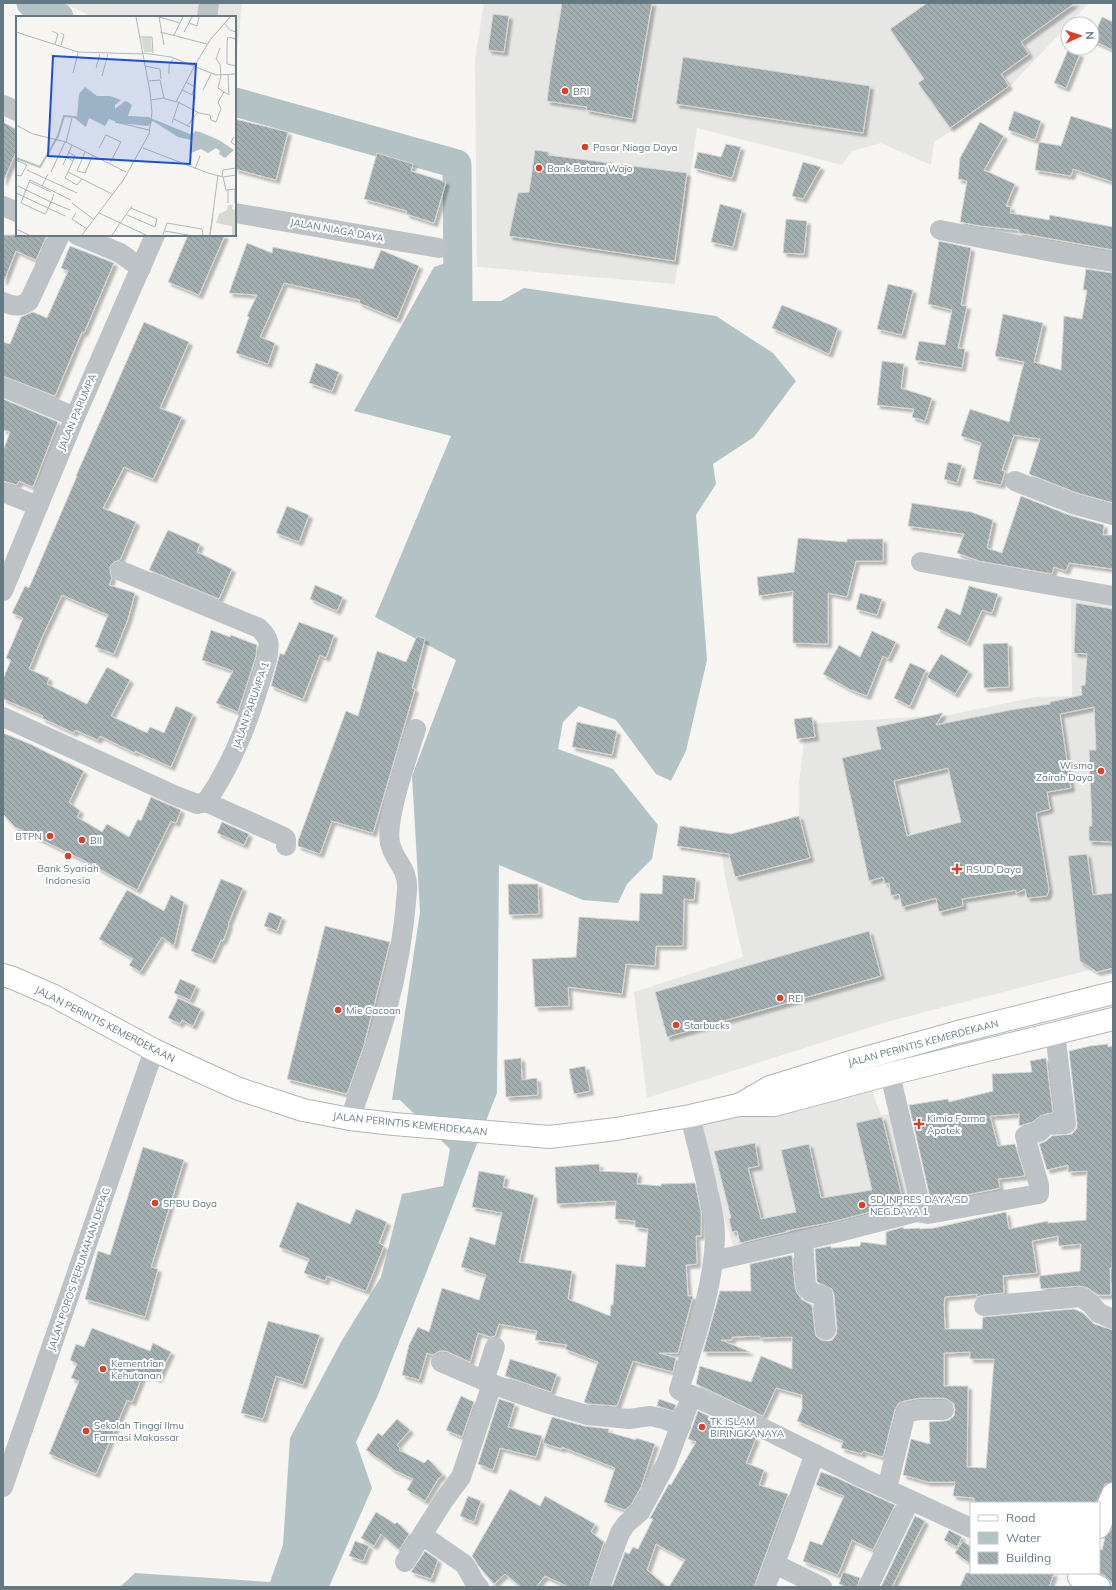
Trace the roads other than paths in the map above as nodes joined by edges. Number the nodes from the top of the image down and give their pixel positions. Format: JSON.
{"nodes":[{"id":1,"x":209,"y":3,"type":"edge"},
{"id":2,"x":207,"y":16,"type":"edge"},
{"id":3,"x":3,"y":105,"type":"edge"},
{"id":4,"x":16,"y":111,"type":"edge"},
{"id":5,"x":236,"y":213,"type":"edge"},
{"id":6,"x":940,"y":230,"type":"dead end"},
{"id":7,"x":60,"y":236,"type":"edge"},
{"id":8,"x":79,"y":236,"type":"edge"},
{"id":9,"x":155,"y":236,"type":"edge"},
{"id":10,"x":439,"y":248,"type":"dead end"},
{"id":11,"x":1113,"y":262,"type":"edge"},
{"id":12,"x":141,"y":268,"type":"junction"},
{"id":13,"x":3,"y":302,"type":"edge"},
{"id":14,"x":3,"y":387,"type":"edge"},
{"id":15,"x":75,"y":417,"type":"junction"},
{"id":16,"x":1015,"y":481,"type":"dead end"},
{"id":17,"x":3,"y":492,"type":"edge"},
{"id":18,"x":38,"y":506,"type":"junction"},
{"id":19,"x":1113,"y":515,"type":"edge"},
{"id":20,"x":921,"y":562,"type":"dead end"},
{"id":21,"x":121,"y":571,"type":"dead end"},
{"id":22,"x":3,"y":591,"type":"edge"},
{"id":23,"x":1113,"y":596,"type":"edge"},
{"id":24,"x":3,"y":717,"type":"edge"},
{"id":25,"x":416,"y":729,"type":"dead end"},
{"id":26,"x":206,"y":802,"type":"junction"},
{"id":27,"x":286,"y":846,"type":"dead end"},
{"id":28,"x":6,"y":973,"type":"edge"},
{"id":29,"x":1113,"y":993,"type":"edge"},
{"id":30,"x":1113,"y":1019,"type":"edge"},
{"id":31,"x":958,"y":1032,"type":"junction"},
{"id":32,"x":1056,"y":1033,"type":"junction"},
{"id":33,"x":154,"y":1050,"type":"junction"},
{"id":34,"x":966,"y":1055,"type":"junction"},
{"id":35,"x":890,"y":1074,"type":"junction"},
{"id":36,"x":738,"y":1106,"type":"junction"},
{"id":37,"x":690,"y":1116,"type":"junction"},
{"id":38,"x":350,"y":1119,"type":"junction"},
{"id":39,"x":916,"y":1212,"type":"junction"},
{"id":40,"x":803,"y":1241,"type":"junction"},
{"id":41,"x":713,"y":1261,"type":"junction"},
{"id":42,"x":984,"y":1306,"type":"dead end"},
{"id":43,"x":1113,"y":1319,"type":"edge"},
{"id":44,"x":826,"y":1330,"type":"dead end"},
{"id":45,"x":495,"y":1347,"type":"dead end"},
{"id":46,"x":442,"y":1362,"type":"dead end"},
{"id":47,"x":488,"y":1382,"type":"junction"},
{"id":48,"x":692,"y":1395,"type":"junction"},
{"id":49,"x":944,"y":1410,"type":"dead end"},
{"id":50,"x":680,"y":1426,"type":"junction"},
{"id":51,"x":815,"y":1454,"type":"junction"},
{"id":52,"x":3,"y":1487,"type":"edge"},
{"id":53,"x":887,"y":1488,"type":"junction"},
{"id":54,"x":1113,"y":1494,"type":"edge"},
{"id":55,"x":910,"y":1500,"type":"junction"},
{"id":56,"x":1100,"y":1525,"type":"edge"},
{"id":57,"x":970,"y":1528,"type":"edge"},
{"id":58,"x":422,"y":1535,"type":"junction"},
{"id":59,"x":404,"y":1562,"type":"dead end"},
{"id":60,"x":775,"y":1564,"type":"junction"},
{"id":61,"x":1076,"y":1577,"type":"edge"},
{"id":62,"x":479,"y":1587,"type":"edge"},
{"id":63,"x":600,"y":1587,"type":"edge"},
{"id":64,"x":765,"y":1587,"type":"edge"},
{"id":65,"x":822,"y":1587,"type":"edge"},
{"id":66,"x":868,"y":1587,"type":"edge"},
{"id":67,"x":1099,"y":1587,"type":"edge"}],
"edges":[{"from":1,"to":2,"type":"street"},
{"from":3,"to":4,"type":"street"},
{"from":5,"to":10,"type":"street","name":"JALAN NIAGA DAYA"},
{"from":6,"to":11,"type":"street"},
{"from":7,"to":13,"type":"street"},
{"from":8,"to":12,"type":"street"},
{"from":9,"to":12,"type":"street","name":"JALAN PARUMPA"},
{"from":12,"to":15,"type":"street","name":"JALAN PARUMPA"},
{"from":14,"to":15,"type":"street"},
{"from":15,"to":18,"type":"street","name":"JALAN PARUMPA"},
{"from":16,"to":19,"type":"street"},
{"from":17,"to":18,"type":"street"},
{"from":18,"to":22,"type":"street","name":"JALAN PARUMPA"},
{"from":20,"to":23,"type":"street"},
{"from":21,"to":26,"type":"street","name":"JALAN PARUMPA 1"},
{"from":24,"to":26,"type":"street"},
{"from":25,"to":38,"type":"street"},
{"from":26,"to":27,"type":"street"},
{"from":28,"to":33,"type":"main road","name":"JALAN PERINTIS KEMERDEKAAN"},
{"from":29,"to":31,"type":"main road","name":"JALAN PERINTIS KEMERDEKAAN"},
{"from":30,"to":32,"type":"main road","name":"JALAN PERINTIS KEMERDEKAAN"},
{"from":31,"to":34,"type":"main road"},
{"from":31,"to":36,"type":"main road","name":"JALAN PERINTIS KEMERDEKAAN"},
{"from":32,"to":34,"type":"main road","name":"JALAN PERINTIS KEMERDEKAAN"},
{"from":32,"to":39,"type":"street"},
{"from":33,"to":38,"type":"main road","name":"JALAN PERINTIS KEMERDEKAAN"},
{"from":33,"to":52,"type":"street","name":"JALAN POROS PERUMAHAN DEPAG"},
{"from":34,"to":35,"type":"main road","name":"JALAN PERINTIS KEMERDEKAAN"},
{"from":35,"to":36,"type":"main road","name":"JALAN PERINTIS KEMERDEKAAN"},
{"from":35,"to":39,"type":"street"},
{"from":36,"to":37,"type":"main road","name":"JALAN PERINTIS KEMERDEKAAN"},
{"from":37,"to":38,"type":"main road","name":"JALAN PERINTIS KEMERDEKAAN"},
{"from":37,"to":41,"type":"street"},
{"from":39,"to":40,"type":"street"},
{"from":40,"to":41,"type":"street"},
{"from":40,"to":44,"type":"street"},
{"from":41,"to":48,"type":"street"},
{"from":42,"to":43,"type":"street"},
{"from":45,"to":47,"type":"street"},
{"from":46,"to":47,"type":"street"},
{"from":47,"to":50,"type":"street"},
{"from":47,"to":58,"type":"street"},
{"from":48,"to":50,"type":"street"},
{"from":48,"to":51,"type":"street"},
{"from":49,"to":53,"type":"street"},
{"from":50,"to":63,"type":"street"},
{"from":51,"to":53,"type":"street"},
{"from":51,"to":60,"type":"street"},
{"from":53,"to":55,"type":"street"},
{"from":54,"to":56,"type":"main road"},
{"from":55,"to":57,"type":"street"},
{"from":55,"to":66,"type":"street"},
{"from":58,"to":59,"type":"street"},
{"from":58,"to":62,"type":"street"},
{"from":60,"to":64,"type":"street"},
{"from":60,"to":65,"type":"street"},
{"from":61,"to":67,"type":"main road"}]}
